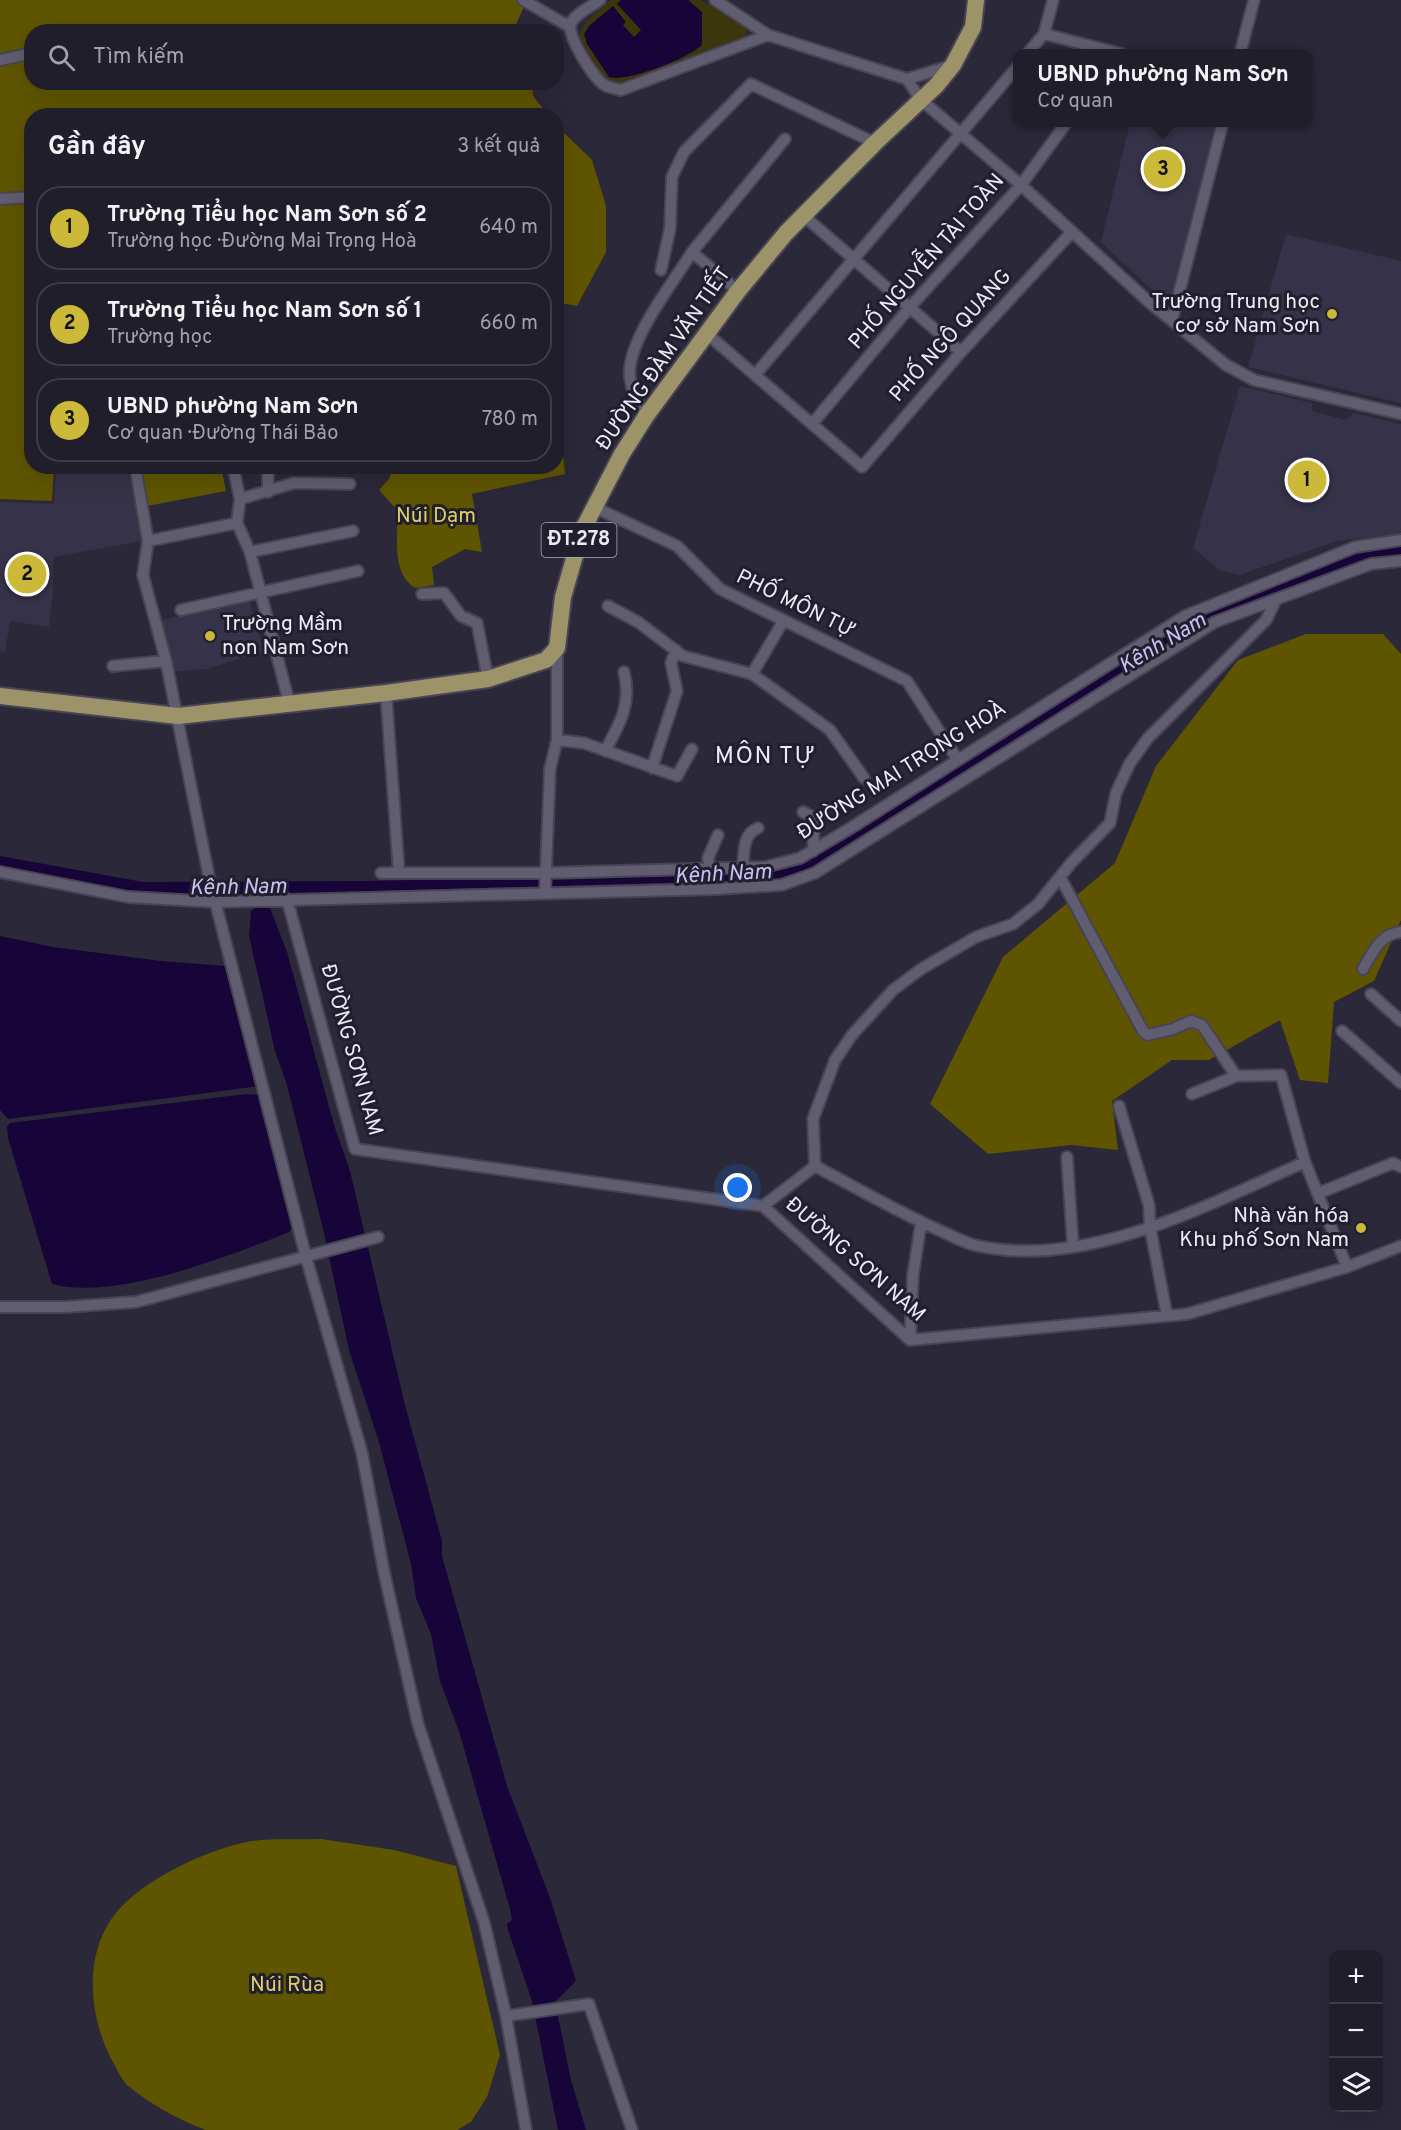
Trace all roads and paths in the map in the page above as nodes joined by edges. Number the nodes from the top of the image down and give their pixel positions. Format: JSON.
{"nodes":[{"id":1,"x":523,"y":0,"type":"edge"},
{"id":2,"x":600,"y":0,"type":"edge"},
{"id":3,"x":715,"y":0,"type":"edge"},
{"id":4,"x":976,"y":0,"type":"edge"},
{"id":5,"x":1053,"y":0,"type":"edge"},
{"id":6,"x":1254,"y":0,"type":"edge"},
{"id":7,"x":570,"y":27,"type":"junction"},
{"id":8,"x":1044,"y":34,"type":"junction"},
{"id":9,"x":768,"y":35,"type":"junction"},
{"id":10,"x":1031,"y":49,"type":"edge"},
{"id":11,"x":1103,"y":49,"type":"edge"},
{"id":12,"x":1241,"y":49,"type":"edge"},
{"id":13,"x":24,"y":55,"type":"edge"},
{"id":14,"x":0,"y":60,"type":"edge"},
{"id":15,"x":954,"y":65,"type":"junction"},
{"id":16,"x":1013,"y":71,"type":"edge"},
{"id":17,"x":907,"y":79,"type":"junction"},
{"id":18,"x":920,"y":99,"type":"junction"},
{"id":19,"x":1064,"y":127,"type":"edge"},
{"id":20,"x":1222,"y":127,"type":"edge"},
{"id":21,"x":961,"y":135,"type":"junction"},
{"id":22,"x":785,"y":139,"type":"dead end"},
{"id":23,"x":875,"y":143,"type":"junction"},
{"id":24,"x":1021,"y":185,"type":"junction"},
{"id":25,"x":24,"y":198,"type":"edge"},
{"id":26,"x":0,"y":199,"type":"edge"},
{"id":27,"x":804,"y":216,"type":"junction"},
{"id":28,"x":1071,"y":233,"type":"junction"},
{"id":29,"x":692,"y":252,"type":"junction"},
{"id":30,"x":852,"y":258,"type":"junction"},
{"id":31,"x":661,"y":270,"type":"dead end"},
{"id":32,"x":738,"y":291,"type":"junction"},
{"id":33,"x":910,"y":307,"type":"junction"},
{"id":34,"x":1172,"y":320,"type":"junction"},
{"id":35,"x":706,"y":333,"type":"junction"},
{"id":36,"x":961,"y":352,"type":"junction"},
{"id":37,"x":755,"y":375,"type":"junction"},
{"id":38,"x":1401,"y":414,"type":"edge"},
{"id":39,"x":646,"y":416,"type":"junction"},
{"id":40,"x":812,"y":424,"type":"junction"},
{"id":41,"x":136,"y":474,"type":"edge"},
{"id":42,"x":235,"y":474,"type":"edge"},
{"id":43,"x":268,"y":474,"type":"edge"},
{"id":44,"x":350,"y":484,"type":"dead end"},
{"id":45,"x":268,"y":492,"type":"junction"},
{"id":46,"x":240,"y":499,"type":"junction"},
{"id":47,"x":594,"y":507,"type":"junction"},
{"id":48,"x":237,"y":523,"type":"junction"},
{"id":49,"x":353,"y":531,"type":"dead end"},
{"id":50,"x":1401,"y":540,"type":"edge"},
{"id":51,"x":148,"y":541,"type":"junction"},
{"id":52,"x":250,"y":552,"type":"junction"},
{"id":53,"x":1401,"y":561,"type":"edge"},
{"id":54,"x":358,"y":571,"type":"dead end"},
{"id":55,"x":260,"y":592,"type":"junction"},
{"id":56,"x":422,"y":594,"type":"dead end"},
{"id":57,"x":1276,"y":600,"type":"junction"},
{"id":58,"x":608,"y":606,"type":"dead end"},
{"id":59,"x":181,"y":610,"type":"dead end"},
{"id":60,"x":784,"y":620,"type":"junction"},
{"id":61,"x":557,"y":648,"type":"junction"},
{"id":62,"x":676,"y":650,"type":"junction"},
{"id":63,"x":166,"y":661,"type":"junction"},
{"id":64,"x":113,"y":666,"type":"dead end"},
{"id":65,"x":624,"y":672,"type":"dead end"},
{"id":66,"x":752,"y":674,"type":"junction"},
{"id":67,"x":488,"y":679,"type":"junction"},
{"id":68,"x":386,"y":693,"type":"junction"},
{"id":69,"x":0,"y":696,"type":"edge"},
{"id":70,"x":289,"y":702,"type":"junction"},
{"id":71,"x":178,"y":716,"type":"junction"},
{"id":72,"x":557,"y":740,"type":"junction"},
{"id":73,"x":692,"y":749,"type":"dead end"},
{"id":74,"x":605,"y":750,"type":"junction"},
{"id":75,"x":957,"y":759,"type":"junction"},
{"id":76,"x":652,"y":768,"type":"junction"},
{"id":77,"x":864,"y":778,"type":"dead end"},
{"id":78,"x":803,"y":812,"type":"dead end"},
{"id":79,"x":758,"y":828,"type":"dead end"},
{"id":80,"x":718,"y":835,"type":"dead end"},
{"id":81,"x":813,"y":851,"type":"junction"},
{"id":82,"x":743,"y":869,"type":"junction"},
{"id":83,"x":710,"y":870,"type":"junction"},
{"id":84,"x":0,"y":872,"type":"edge"},
{"id":85,"x":381,"y":873,"type":"dead end"},
{"id":86,"x":399,"y":873,"type":"junction"},
{"id":87,"x":545,"y":873,"type":"junction"},
{"id":88,"x":1060,"y":877,"type":"junction"},
{"id":89,"x":545,"y":893,"type":"junction"},
{"id":90,"x":287,"y":899,"type":"junction"},
{"id":91,"x":215,"y":902,"type":"junction"},
{"id":92,"x":1401,"y":932,"type":"edge"},
{"id":93,"x":1363,"y":969,"type":"dead end"},
{"id":94,"x":1371,"y":994,"type":"dead end"},
{"id":95,"x":1401,"y":1021,"type":"edge"},
{"id":96,"x":1342,"y":1031,"type":"dead end"},
{"id":97,"x":1236,"y":1076,"type":"junction"},
{"id":98,"x":1401,"y":1083,"type":"edge"},
{"id":99,"x":1192,"y":1094,"type":"dead end"},
{"id":100,"x":1119,"y":1106,"type":"dead end"},
{"id":101,"x":1067,"y":1157,"type":"dead end"},
{"id":102,"x":1305,"y":1162,"type":"junction"},
{"id":103,"x":815,"y":1166,"type":"junction"},
{"id":104,"x":1401,"y":1167,"type":"edge"},
{"id":105,"x":1319,"y":1193,"type":"junction"},
{"id":106,"x":763,"y":1206,"type":"junction"},
{"id":107,"x":921,"y":1223,"type":"junction"},
{"id":108,"x":1150,"y":1227,"type":"junction"},
{"id":109,"x":378,"y":1237,"type":"dead end"},
{"id":110,"x":1073,"y":1246,"type":"junction"},
{"id":111,"x":1401,"y":1246,"type":"edge"},
{"id":112,"x":309,"y":1256,"type":"junction"},
{"id":113,"x":1347,"y":1267,"type":"junction"},
{"id":114,"x":0,"y":1307,"type":"edge"},
{"id":115,"x":1167,"y":1316,"type":"junction"},
{"id":116,"x":910,"y":1340,"type":"junction"},
{"id":117,"x":506,"y":2016,"type":"junction"},
{"id":118,"x":526,"y":2130,"type":"edge"},
{"id":119,"x":632,"y":2130,"type":"edge"}],
"edges":[{"from":1,"to":7,"type":"street"},
{"from":2,"to":7,"type":"street"},
{"from":3,"to":9,"type":"street"},
{"from":4,"to":15,"type":"main road","name":"ĐƯỜNG ĐÀM VĂN TIẾT","number":"ĐT.278"},
{"from":5,"to":8,"type":"street"},
{"from":6,"to":12,"type":"street"},
{"from":7,"to":9,"type":"street"},
{"from":8,"to":10,"type":"street"},
{"from":8,"to":11,"type":"street"},
{"from":9,"to":17,"type":"street"},
{"from":13,"to":14,"type":"street"},
{"from":15,"to":17,"type":"street"},
{"from":15,"to":18,"type":"main road","name":"ĐƯỜNG ĐÀM VĂN TIẾT","number":"ĐT.278"},
{"from":16,"to":21,"type":"street"},
{"from":17,"to":18,"type":"street"},
{"from":18,"to":21,"type":"street"},
{"from":18,"to":23,"type":"main road","name":"ĐƯỜNG ĐÀM VĂN TIẾT","number":"ĐT.278"},
{"from":19,"to":24,"type":"street","name":"PHỐ NGUYỄN TÀI TOÀN"},
{"from":20,"to":34,"type":"street"},
{"from":21,"to":24,"type":"street"},
{"from":21,"to":30,"type":"street"},
{"from":22,"to":29,"type":"street"},
{"from":23,"to":27,"type":"main road","name":"ĐƯỜNG ĐÀM VĂN TIẾT","number":"ĐT.278"},
{"from":23,"to":31,"type":"street"},
{"from":24,"to":28,"type":"street"},
{"from":24,"to":33,"type":"street","name":"PHỐ NGUYỄN TÀI TOÀN"},
{"from":25,"to":26,"type":"street"},
{"from":27,"to":30,"type":"street"},
{"from":27,"to":32,"type":"main road","name":"ĐƯỜNG ĐÀM VĂN TIẾT","number":"ĐT.278"},
{"from":28,"to":34,"type":"street"},
{"from":28,"to":36,"type":"street","name":"PHỐ NGÔ QUANG"},
{"from":29,"to":32,"type":"street"},
{"from":29,"to":39,"type":"street"},
{"from":30,"to":33,"type":"street"},
{"from":30,"to":37,"type":"street"},
{"from":32,"to":35,"type":"main road","name":"ĐƯỜNG ĐÀM VĂN TIẾT","number":"ĐT.278"},
{"from":33,"to":36,"type":"street"},
{"from":33,"to":40,"type":"street","name":"PHỐ NGUYỄN TÀI TOÀN"},
{"from":34,"to":38,"type":"street"},
{"from":35,"to":37,"type":"street"},
{"from":35,"to":39,"type":"main road","name":"ĐƯỜNG ĐÀM VĂN TIẾT","number":"ĐT.278"},
{"from":36,"to":40,"type":"street","name":"PHỐ NGÔ QUANG"},
{"from":37,"to":40,"type":"street"},
{"from":39,"to":47,"type":"main road","name":"ĐƯỜNG ĐÀM VĂN TIẾT","number":"ĐT.278"},
{"from":41,"to":51,"type":"street"},
{"from":42,"to":46,"type":"street"},
{"from":43,"to":45,"type":"street"},
{"from":44,"to":45,"type":"street"},
{"from":45,"to":46,"type":"street"},
{"from":46,"to":48,"type":"street"},
{"from":47,"to":60,"type":"street","name":"PHỐ MÔN TỰ"},
{"from":47,"to":61,"type":"main road","name":"ĐƯỜNG ĐÀM VĂN TIẾT","number":"ĐT.278"},
{"from":48,"to":51,"type":"street"},
{"from":48,"to":52,"type":"street"},
{"from":49,"to":52,"type":"street"},
{"from":50,"to":75,"type":"street","name":"ĐƯỜNG MAI TRỌNG HOÀ"},
{"from":51,"to":63,"type":"street"},
{"from":52,"to":55,"type":"street"},
{"from":53,"to":57,"type":"street"},
{"from":54,"to":55,"type":"street"},
{"from":55,"to":59,"type":"street"},
{"from":55,"to":70,"type":"street"},
{"from":56,"to":67,"type":"street"},
{"from":57,"to":88,"type":"street"},
{"from":57,"to":89,"type":"street"},
{"from":58,"to":62,"type":"street"},
{"from":60,"to":66,"type":"street"},
{"from":60,"to":75,"type":"street","name":"PHỐ MÔN TỰ"},
{"from":61,"to":67,"type":"main road"},
{"from":61,"to":72,"type":"street"},
{"from":62,"to":66,"type":"street"},
{"from":62,"to":76,"type":"street"},
{"from":63,"to":64,"type":"street"},
{"from":63,"to":71,"type":"street"},
{"from":65,"to":74,"type":"street"},
{"from":66,"to":77,"type":"street"},
{"from":67,"to":68,"type":"main road"},
{"from":68,"to":70,"type":"main road"},
{"from":68,"to":86,"type":"street"},
{"from":69,"to":71,"type":"main road"},
{"from":70,"to":71,"type":"main road"},
{"from":71,"to":91,"type":"street"},
{"from":72,"to":74,"type":"street"},
{"from":72,"to":87,"type":"street"},
{"from":73,"to":76,"type":"street"},
{"from":74,"to":76,"type":"street"},
{"from":75,"to":81,"type":"street","name":"ĐƯỜNG MAI TRỌNG HOÀ"},
{"from":78,"to":81,"type":"street"},
{"from":79,"to":82,"type":"street"},
{"from":80,"to":83,"type":"street"},
{"from":81,"to":82,"type":"street","name":"ĐƯỜNG MAI TRỌNG HOÀ"},
{"from":82,"to":83,"type":"street","name":"ĐƯỜNG MAI TRỌNG HOÀ"},
{"from":83,"to":87,"type":"street","name":"ĐƯỜNG MAI TRỌNG HOÀ"},
{"from":84,"to":91,"type":"street"},
{"from":85,"to":86,"type":"street","name":"ĐƯỜNG MAI TRỌNG HOÀ"},
{"from":86,"to":87,"type":"street","name":"ĐƯỜNG MAI TRỌNG HOÀ"},
{"from":87,"to":89,"type":"street"},
{"from":88,"to":97,"type":"street"},
{"from":88,"to":103,"type":"street"},
{"from":89,"to":90,"type":"street"},
{"from":90,"to":91,"type":"street"},
{"from":90,"to":106,"type":"street","name":"ĐƯỜNG SƠN NAM"},
{"from":91,"to":112,"type":"street"},
{"from":92,"to":93,"type":"street"},
{"from":94,"to":95,"type":"street"},
{"from":96,"to":98,"type":"street"},
{"from":97,"to":99,"type":"street"},
{"from":97,"to":102,"type":"street"},
{"from":100,"to":108,"type":"street"},
{"from":101,"to":110,"type":"street"},
{"from":102,"to":105,"type":"street"},
{"from":102,"to":108,"type":"street"},
{"from":103,"to":106,"type":"street"},
{"from":103,"to":107,"type":"street"},
{"from":104,"to":105,"type":"street"},
{"from":105,"to":113,"type":"street"},
{"from":106,"to":116,"type":"street","name":"ĐƯỜNG SƠN NAM"},
{"from":107,"to":110,"type":"street"},
{"from":107,"to":116,"type":"street"},
{"from":108,"to":110,"type":"street"},
{"from":108,"to":115,"type":"street"},
{"from":109,"to":112,"type":"street"},
{"from":111,"to":113,"type":"street","name":"ĐƯỜNG SƠN NAM"},
{"from":112,"to":114,"type":"street"},
{"from":112,"to":117,"type":"street"},
{"from":113,"to":115,"type":"street","name":"ĐƯỜNG SƠN NAM"},
{"from":115,"to":116,"type":"street","name":"ĐƯỜNG SƠN NAM"},
{"from":117,"to":118,"type":"street"},
{"from":117,"to":119,"type":"street"}]}
